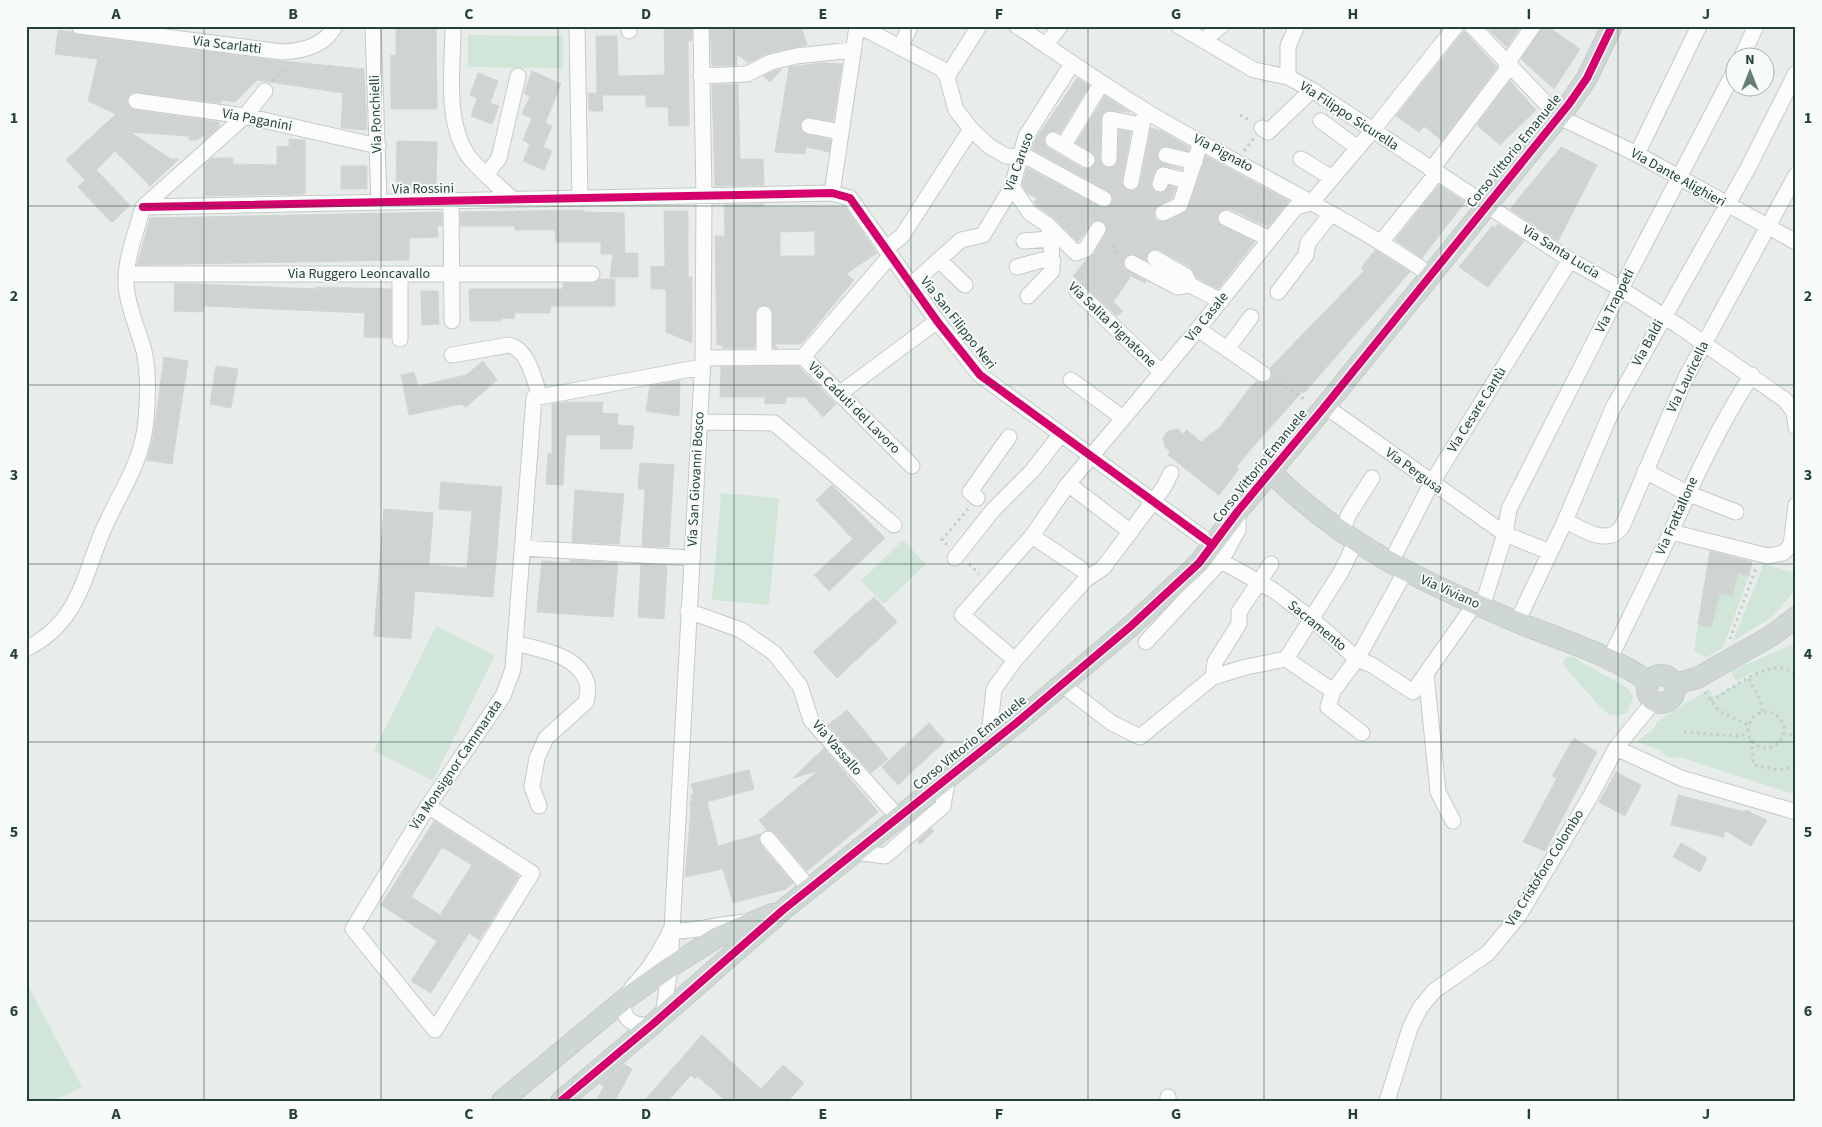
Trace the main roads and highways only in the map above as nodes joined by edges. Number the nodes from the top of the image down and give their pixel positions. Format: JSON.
{"nodes":[{"id":1,"x":1612,"y":26,"type":"edge"},
{"id":2,"x":1271,"y":472,"type":"junction"},
{"id":3,"x":1796,"y":617,"type":"edge"},
{"id":4,"x":1796,"y":631,"type":"edge"},
{"id":5,"x":1771,"y":636,"type":"junction"},
{"id":6,"x":1648,"y":681,"type":"junction"},
{"id":7,"x":1674,"y":684,"type":"junction"},
{"id":8,"x":783,"y":910,"type":"junction"},
{"id":9,"x":502,"y":1101,"type":"edge"},
{"id":10,"x":560,"y":1101,"type":"edge"}],
"edges":[{"from":1,"to":2,"type":"main road","name":"Corso Vittorio Emanuele"},
{"from":2,"to":6,"type":"main road","name":"Via Viviano"},
{"from":2,"to":8,"type":"main road","name":"Corso Vittorio Emanuele"},
{"from":3,"to":5,"type":"main road"},
{"from":4,"to":5,"type":"main road"},
{"from":5,"to":7,"type":"main road"},
{"from":6,"to":7,"type":"main road"},
{"from":6,"to":7,"type":"main road"},
{"from":8,"to":9,"type":"main road"},
{"from":8,"to":10,"type":"main road"}]}
